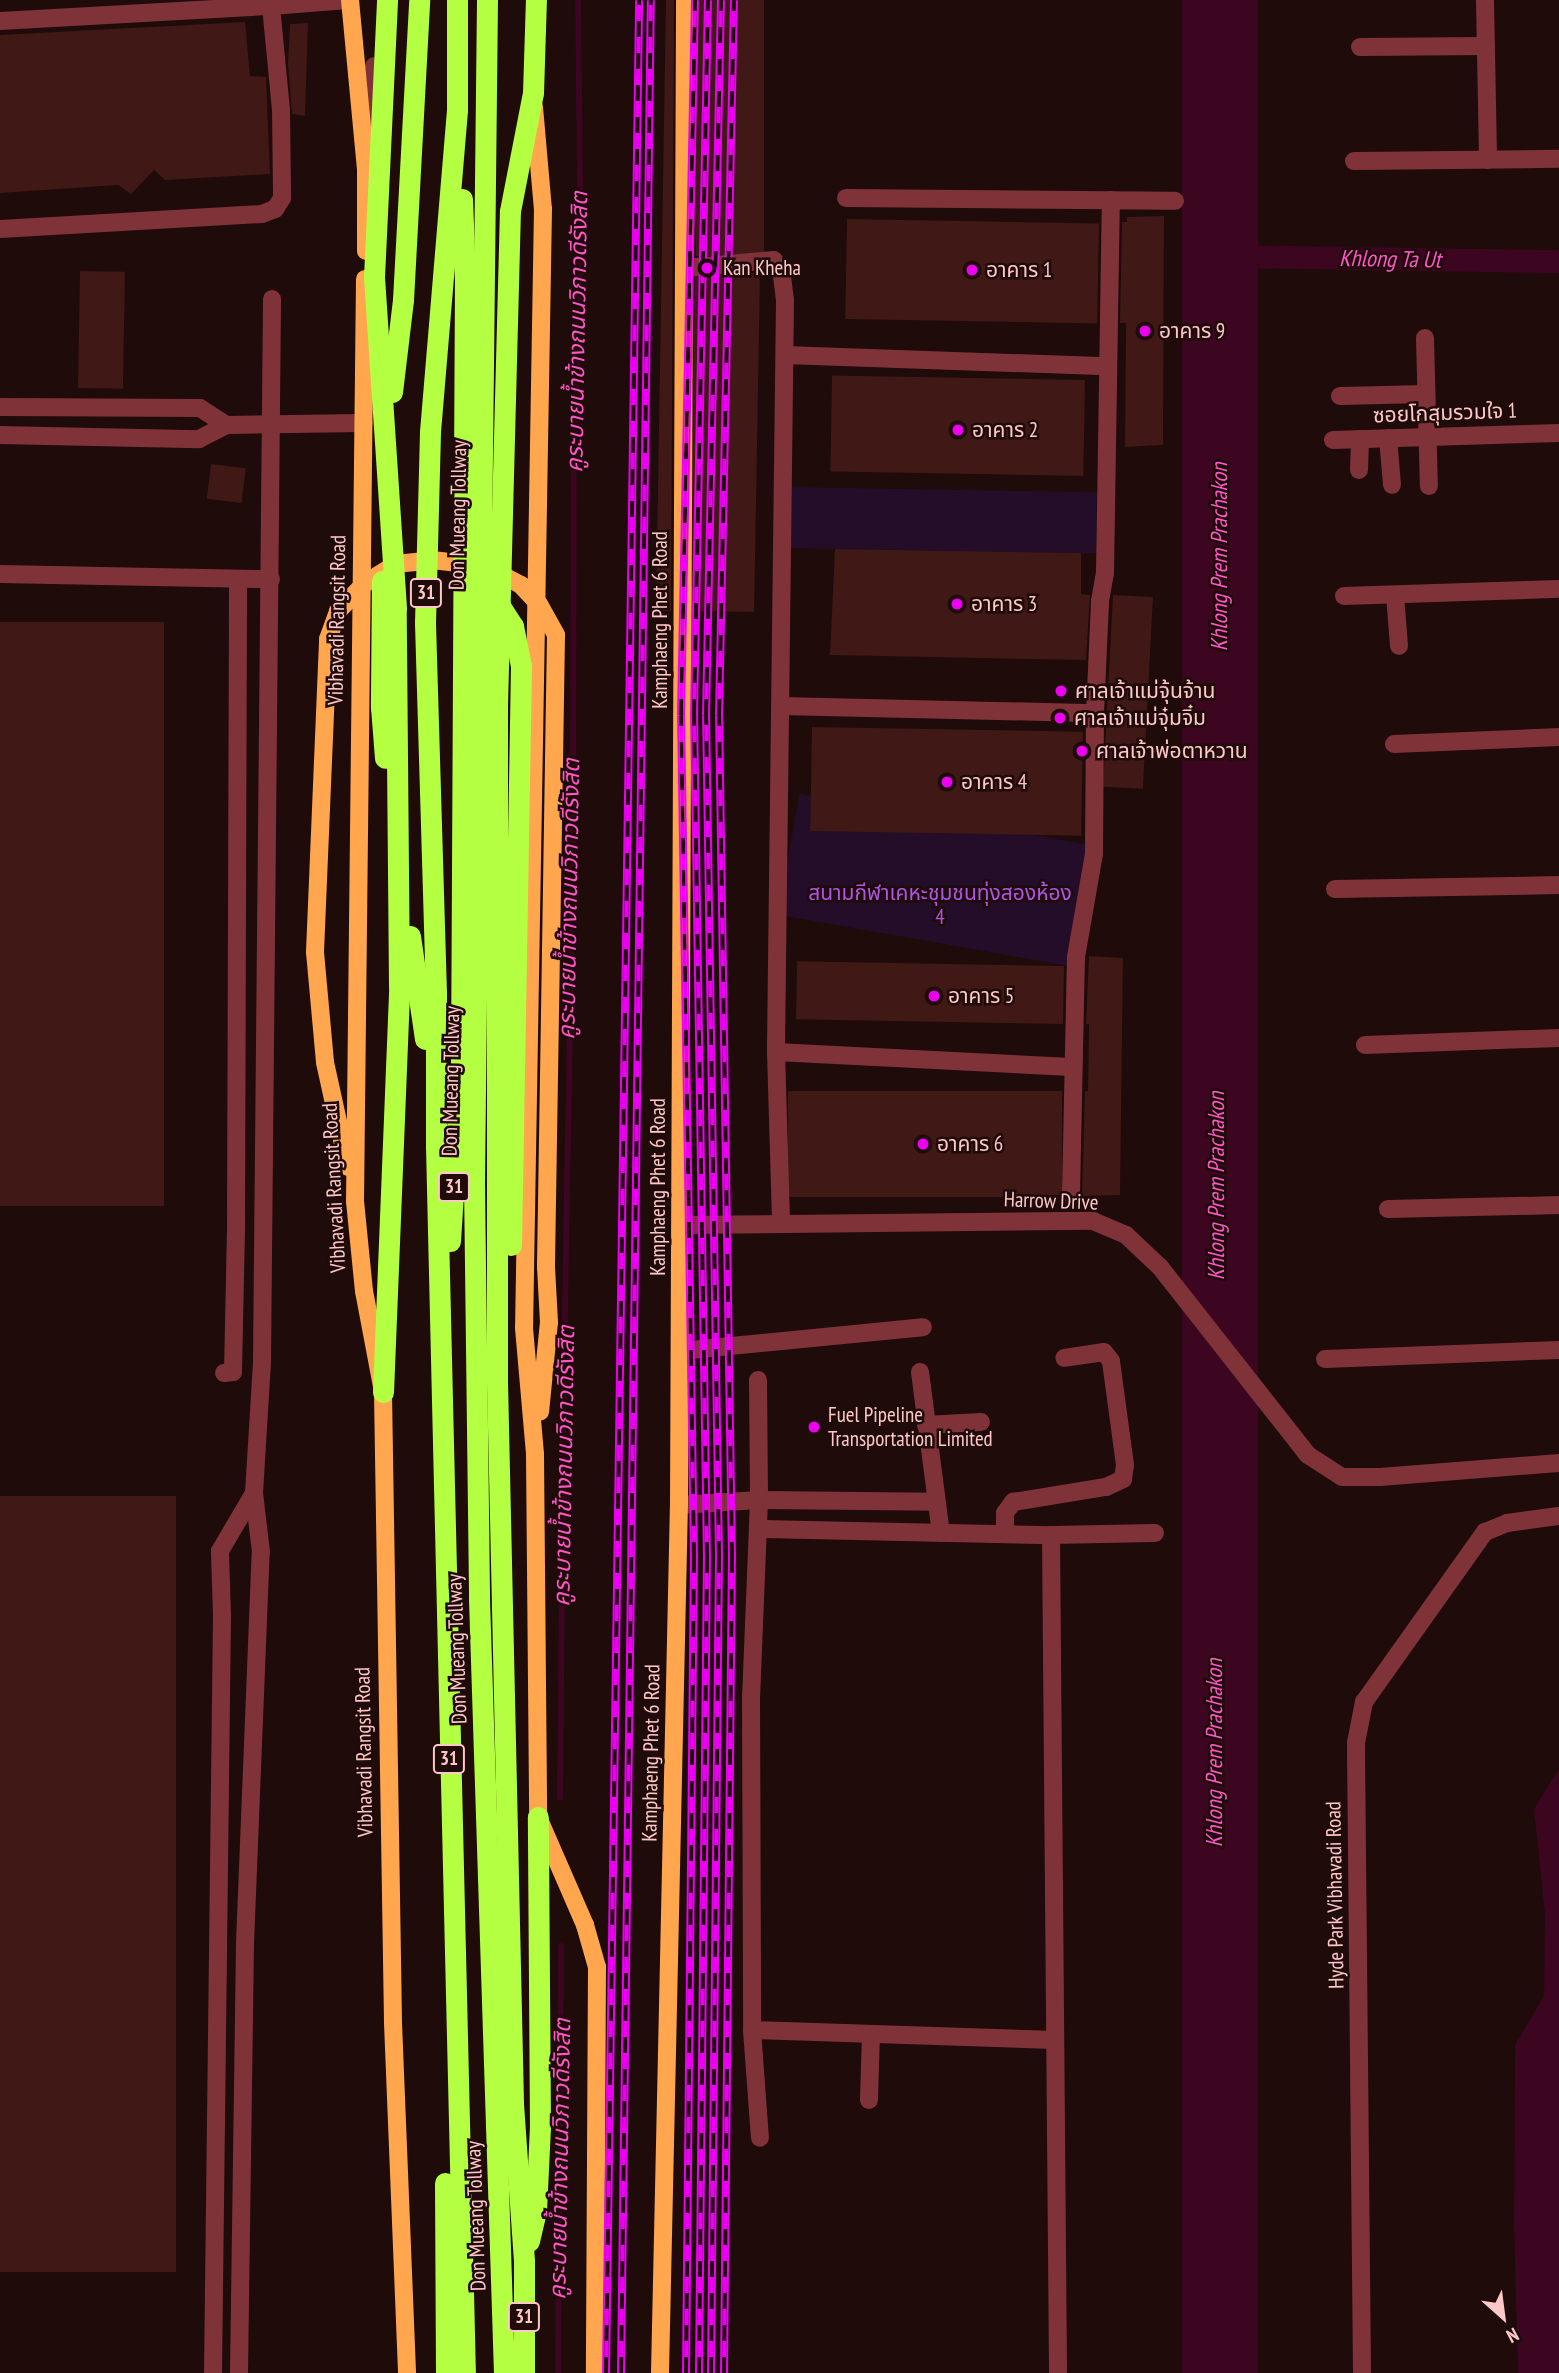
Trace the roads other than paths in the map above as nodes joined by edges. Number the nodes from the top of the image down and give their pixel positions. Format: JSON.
{"nodes":[{"id":1,"x":349,"y":0,"type":"edge"},
{"id":2,"x":377,"y":0,"type":"edge"},
{"id":3,"x":387,"y":0,"type":"edge"},
{"id":4,"x":419,"y":0,"type":"edge"},
{"id":5,"x":455,"y":0,"type":"edge"},
{"id":6,"x":487,"y":0,"type":"edge"},
{"id":7,"x":536,"y":0,"type":"edge"},
{"id":8,"x":685,"y":0,"type":"edge"},
{"id":9,"x":1485,"y":0,"type":"edge"},
{"id":10,"x":271,"y":6,"type":"junction"},
{"id":11,"x":0,"y":21,"type":"edge"},
{"id":12,"x":1486,"y":46,"type":"junction"},
{"id":13,"x":1360,"y":47,"type":"dead end"},
{"id":14,"x":533,"y":93,"type":"junction"},
{"id":15,"x":1559,"y":159,"type":"edge"},
{"id":16,"x":1488,"y":160,"type":"junction"},
{"id":17,"x":1354,"y":161,"type":"dead end"},
{"id":18,"x":366,"y":170,"type":"junction"},
{"id":19,"x":846,"y":198,"type":"dead end"},
{"id":20,"x":1111,"y":200,"type":"junction"},
{"id":21,"x":1175,"y":201,"type":"dead end"},
{"id":22,"x":0,"y":229,"type":"edge"},
{"id":23,"x":684,"y":268,"type":"junction"},
{"id":24,"x":272,"y":299,"type":"dead end"},
{"id":25,"x":1425,"y":338,"type":"dead end"},
{"id":26,"x":785,"y":355,"type":"junction"},
{"id":27,"x":1107,"y":366,"type":"junction"},
{"id":28,"x":1425,"y":394,"type":"junction"},
{"id":29,"x":1340,"y":396,"type":"dead end"},
{"id":30,"x":0,"y":407,"type":"edge"},
{"id":31,"x":365,"y":423,"type":"junction"},
{"id":32,"x":271,"y":424,"type":"junction"},
{"id":33,"x":226,"y":425,"type":"junction"},
{"id":34,"x":1559,"y":432,"type":"edge"},
{"id":35,"x":0,"y":435,"type":"edge"},
{"id":36,"x":1426,"y":437,"type":"junction"},
{"id":37,"x":1388,"y":438,"type":"junction"},
{"id":38,"x":1333,"y":439,"type":"dead end"},
{"id":39,"x":1360,"y":439,"type":"junction"},
{"id":40,"x":1359,"y":470,"type":"dead end"},
{"id":41,"x":1392,"y":485,"type":"dead end"},
{"id":42,"x":1429,"y":486,"type":"dead end"},
{"id":43,"x":463,"y":563,"type":"junction"},
{"id":44,"x":0,"y":574,"type":"edge"},
{"id":45,"x":271,"y":579,"type":"junction"},
{"id":46,"x":237,"y":580,"type":"junction"},
{"id":47,"x":1559,"y":589,"type":"edge"},
{"id":48,"x":1395,"y":595,"type":"junction"},
{"id":49,"x":1344,"y":596,"type":"dead end"},
{"id":50,"x":1399,"y":646,"type":"dead end"},
{"id":51,"x":780,"y":706,"type":"junction"},
{"id":52,"x":1095,"y":713,"type":"junction"},
{"id":53,"x":1559,"y":737,"type":"edge"},
{"id":54,"x":1394,"y":744,"type":"dead end"},
{"id":55,"x":1559,"y":886,"type":"edge"},
{"id":56,"x":1335,"y":890,"type":"dead end"},
{"id":57,"x":1559,"y":1038,"type":"edge"},
{"id":58,"x":1365,"y":1045,"type":"dead end"},
{"id":59,"x":776,"y":1052,"type":"junction"},
{"id":60,"x":1071,"y":1067,"type":"junction"},
{"id":61,"x":436,"y":1146,"type":"junction"},
{"id":62,"x":1070,"y":1194,"type":"dead end"},
{"id":63,"x":355,"y":1201,"type":"junction"},
{"id":64,"x":1559,"y":1205,"type":"edge"},
{"id":65,"x":1388,"y":1209,"type":"dead end"},
{"id":66,"x":781,"y":1224,"type":"junction"},
{"id":67,"x":681,"y":1225,"type":"junction"},
{"id":68,"x":236,"y":1230,"type":"junction"},
{"id":69,"x":263,"y":1231,"type":"junction"},
{"id":70,"x":923,"y":1327,"type":"dead end"},
{"id":71,"x":1559,"y":1350,"type":"edge"},
{"id":72,"x":680,"y":1351,"type":"junction"},
{"id":73,"x":1064,"y":1358,"type":"dead end"},
{"id":74,"x":1325,"y":1359,"type":"dead end"},
{"id":75,"x":920,"y":1372,"type":"dead end"},
{"id":76,"x":224,"y":1373,"type":"dead end"},
{"id":77,"x":758,"y":1380,"type":"dead end"},
{"id":78,"x":383,"y":1392,"type":"junction"},
{"id":79,"x":981,"y":1422,"type":"dead end"},
{"id":80,"x":926,"y":1424,"type":"junction"},
{"id":81,"x":535,"y":1454,"type":"junction"},
{"id":82,"x":1559,"y":1463,"type":"edge"},
{"id":83,"x":254,"y":1493,"type":"junction"},
{"id":84,"x":760,"y":1500,"type":"junction"},
{"id":85,"x":936,"y":1503,"type":"junction"},
{"id":86,"x":679,"y":1505,"type":"junction"},
{"id":87,"x":1559,"y":1516,"type":"edge"},
{"id":88,"x":758,"y":1529,"type":"junction"},
{"id":89,"x":941,"y":1533,"type":"junction"},
{"id":90,"x":1155,"y":1533,"type":"dead end"},
{"id":91,"x":1005,"y":1534,"type":"junction"},
{"id":92,"x":1051,"y":1535,"type":"junction"},
{"id":93,"x":479,"y":1599,"type":"junction"},
{"id":94,"x":538,"y":1817,"type":"junction"},
{"id":95,"x":752,"y":2030,"type":"junction"},
{"id":96,"x":871,"y":2034,"type":"junction"},
{"id":97,"x":1055,"y":2040,"type":"junction"},
{"id":98,"x":869,"y":2100,"type":"dead end"},
{"id":99,"x":761,"y":2138,"type":"dead end"},
{"id":100,"x":524,"y":2261,"type":"junction"},
{"id":101,"x":406,"y":2368,"type":"edge"},
{"id":102,"x":213,"y":2373,"type":"edge"},
{"id":103,"x":239,"y":2373,"type":"edge"},
{"id":104,"x":446,"y":2373,"type":"edge"},
{"id":105,"x":465,"y":2373,"type":"edge"},
{"id":106,"x":504,"y":2373,"type":"edge"},
{"id":107,"x":524,"y":2373,"type":"edge"},
{"id":108,"x":595,"y":2373,"type":"edge"},
{"id":109,"x":660,"y":2373,"type":"edge"},
{"id":110,"x":1058,"y":2373,"type":"edge"},
{"id":111,"x":1362,"y":2373,"type":"edge"}],
"edges":[{"from":1,"to":10,"type":"street"},
{"from":1,"to":18,"type":"main road","name":"Vibhavadi Rangsit Road"},
{"from":2,"to":18,"type":"street"},
{"from":3,"to":78,"type":"highway"},
{"from":4,"to":61,"type":"highway","name":"Don Mueang Tollway"},
{"from":5,"to":61,"type":"highway","name":"Don Mueang Tollway","number":"31"},
{"from":5,"to":104,"type":"highway","number":"31"},
{"from":6,"to":93,"type":"highway","name":"Don Mueang Tollway","number":"31"},
{"from":7,"to":14,"type":"highway","number":"31"},
{"from":8,"to":23,"type":"main road","name":"Kamphaeng Phet 6 Road"},
{"from":9,"to":12,"type":"street"},
{"from":10,"to":11,"type":"street"},
{"from":10,"to":22,"type":"street"},
{"from":12,"to":13,"type":"street"},
{"from":12,"to":16,"type":"street"},
{"from":14,"to":81,"type":"main road","number":"31"},
{"from":14,"to":100,"type":"highway","number":"31"},
{"from":15,"to":16,"type":"street"},
{"from":16,"to":17,"type":"street"},
{"from":18,"to":31,"type":"main road","name":"Vibhavadi Rangsit Road"},
{"from":19,"to":20,"type":"street"},
{"from":20,"to":21,"type":"street"},
{"from":20,"to":27,"type":"street"},
{"from":23,"to":26,"type":"street"},
{"from":23,"to":67,"type":"main road","name":"Kamphaeng Phet 6 Road"},
{"from":24,"to":32,"type":"street"},
{"from":25,"to":28,"type":"street"},
{"from":26,"to":27,"type":"street"},
{"from":26,"to":51,"type":"street"},
{"from":27,"to":52,"type":"street"},
{"from":28,"to":29,"type":"street"},
{"from":28,"to":36,"type":"street"},
{"from":30,"to":33,"type":"street"},
{"from":31,"to":32,"type":"street"},
{"from":31,"to":63,"type":"main road","name":"Vibhavadi Rangsit Road"},
{"from":32,"to":33,"type":"street"},
{"from":32,"to":45,"type":"street"},
{"from":33,"to":35,"type":"street"},
{"from":34,"to":36,"type":"street","name":"ซอยโกสุมรวมใจ 1"},
{"from":36,"to":37,"type":"street","name":"ซอยโกสุมรวมใจ 1"},
{"from":36,"to":42,"type":"street"},
{"from":37,"to":39,"type":"street","name":"ซอยโกสุมรวมใจ 1"},
{"from":37,"to":41,"type":"street"},
{"from":38,"to":39,"type":"street","name":"ซอยโกสุมรวมใจ 1"},
{"from":39,"to":40,"type":"street"},
{"from":43,"to":63,"type":"main road"},
{"from":43,"to":81,"type":"main road"},
{"from":43,"to":93,"type":"highway"},
{"from":44,"to":46,"type":"street"},
{"from":45,"to":46,"type":"street"},
{"from":45,"to":69,"type":"street"},
{"from":46,"to":68,"type":"street"},
{"from":47,"to":48,"type":"street"},
{"from":48,"to":49,"type":"street"},
{"from":48,"to":50,"type":"street"},
{"from":51,"to":52,"type":"street"},
{"from":51,"to":59,"type":"street"},
{"from":52,"to":60,"type":"street"},
{"from":53,"to":54,"type":"street"},
{"from":55,"to":56,"type":"street"},
{"from":57,"to":58,"type":"street"},
{"from":59,"to":60,"type":"street"},
{"from":59,"to":66,"type":"street"},
{"from":60,"to":62,"type":"street"},
{"from":61,"to":105,"type":"highway","name":"Don Mueang Tollway","number":"31"},
{"from":63,"to":78,"type":"main road","name":"Vibhavadi Rangsit Road"},
{"from":64,"to":65,"type":"street"},
{"from":66,"to":67,"type":"street","name":"Harrow Drive"},
{"from":66,"to":82,"type":"street","name":"Harrow Drive"},
{"from":67,"to":72,"type":"main road","name":"Kamphaeng Phet 6 Road"},
{"from":68,"to":69,"type":"street"},
{"from":68,"to":76,"type":"street"},
{"from":69,"to":83,"type":"street"},
{"from":70,"to":72,"type":"street"},
{"from":71,"to":74,"type":"street"},
{"from":72,"to":86,"type":"main road","name":"Kamphaeng Phet 6 Road"},
{"from":73,"to":91,"type":"street"},
{"from":75,"to":80,"type":"street"},
{"from":77,"to":84,"type":"street"},
{"from":78,"to":101,"type":"main road","name":"Vibhavadi Rangsit Road"},
{"from":79,"to":80,"type":"street"},
{"from":80,"to":85,"type":"street"},
{"from":81,"to":94,"type":"main road","number":"31"},
{"from":83,"to":102,"type":"street"},
{"from":83,"to":103,"type":"street"},
{"from":84,"to":85,"type":"street"},
{"from":84,"to":86,"type":"street"},
{"from":84,"to":88,"type":"street"},
{"from":85,"to":89,"type":"street"},
{"from":86,"to":109,"type":"main road","name":"Kamphaeng Phet 6 Road"},
{"from":87,"to":111,"type":"street","name":"Hyde Park Vibhavadi Road"},
{"from":88,"to":89,"type":"street"},
{"from":88,"to":95,"type":"street"},
{"from":89,"to":91,"type":"street"},
{"from":90,"to":92,"type":"street"},
{"from":91,"to":92,"type":"street"},
{"from":92,"to":97,"type":"street"},
{"from":93,"to":106,"type":"highway","name":"Don Mueang Tollway","number":"31"},
{"from":94,"to":100,"type":"highway","number":"31"},
{"from":94,"to":108,"type":"main road"},
{"from":95,"to":96,"type":"street"},
{"from":95,"to":99,"type":"street"},
{"from":96,"to":97,"type":"street"},
{"from":96,"to":98,"type":"street"},
{"from":97,"to":110,"type":"street"},
{"from":100,"to":107,"type":"highway","number":"31"}]}
